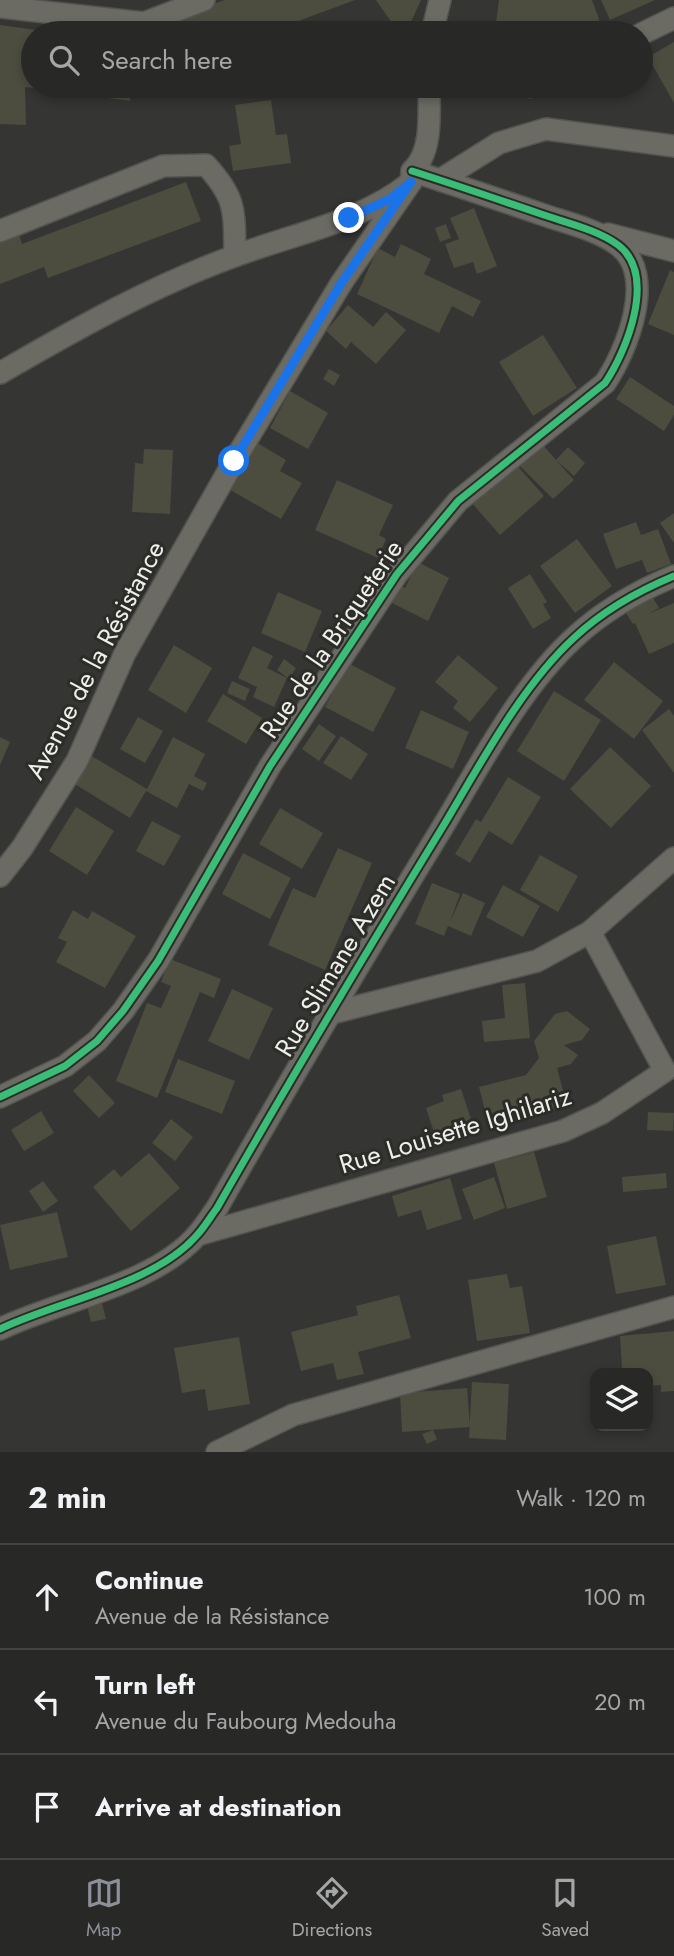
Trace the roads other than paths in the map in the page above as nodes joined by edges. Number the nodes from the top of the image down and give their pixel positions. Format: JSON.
{"nodes":[{"id":1,"x":204,"y":0,"type":"edge"},
{"id":2,"x":440,"y":0,"type":"edge"},
{"id":3,"x":0,"y":7,"type":"edge"},
{"id":4,"x":674,"y":18,"type":"edge"},
{"id":5,"x":126,"y":21,"type":"edge"},
{"id":6,"x":149,"y":21,"type":"edge"},
{"id":7,"x":435,"y":21,"type":"edge"},
{"id":8,"x":653,"y":28,"type":"edge"},
{"id":9,"x":429,"y":98,"type":"edge"},
{"id":10,"x":674,"y":146,"type":"edge"},
{"id":11,"x":412,"y":176,"type":"junction"},
{"id":12,"x":440,"y":180,"type":"junction"},
{"id":13,"x":576,"y":226,"type":"junction"},
{"id":14,"x":0,"y":231,"type":"edge"},
{"id":15,"x":674,"y":251,"type":"edge"},
{"id":16,"x":235,"y":255,"type":"junction"},
{"id":17,"x":0,"y":373,"type":"edge"},
{"id":18,"x":674,"y":576,"type":"edge"},
{"id":19,"x":674,"y":858,"type":"edge"},
{"id":20,"x":0,"y":876,"type":"edge"},
{"id":21,"x":590,"y":932,"type":"junction"},
{"id":22,"x":328,"y":1014,"type":"junction"},
{"id":23,"x":669,"y":1079,"type":"edge"},
{"id":24,"x":0,"y":1097,"type":"edge"},
{"id":25,"x":197,"y":1235,"type":"junction"},
{"id":26,"x":674,"y":1307,"type":"edge"},
{"id":27,"x":0,"y":1329,"type":"edge"},
{"id":28,"x":217,"y":1452,"type":"edge"}],
"edges":[{"from":1,"to":6,"type":"street"},
{"from":2,"to":7,"type":"street"},
{"from":3,"to":5,"type":"street"},
{"from":4,"to":8,"type":"street"},
{"from":9,"to":11,"type":"street","name":"Avenue de la Résistance"},
{"from":10,"to":12,"type":"street"},
{"from":11,"to":12,"type":"street","name":"Rue de la Briqueterie"},
{"from":11,"to":16,"type":"street"},
{"from":11,"to":20,"type":"street","name":"Avenue de la Résistance"},
{"from":12,"to":13,"type":"street","name":"Rue de la Briqueterie"},
{"from":13,"to":15,"type":"street"},
{"from":13,"to":24,"type":"street","name":"Rue de la Briqueterie"},
{"from":14,"to":16,"type":"street"},
{"from":16,"to":17,"type":"street"},
{"from":18,"to":22,"type":"street","name":"Rue Slimane Azem"},
{"from":19,"to":21,"type":"street"},
{"from":21,"to":22,"type":"street"},
{"from":21,"to":23,"type":"street","name":"Rue Louisette Ighilariz"},
{"from":22,"to":25,"type":"street","name":"Rue Slimane Azem"},
{"from":23,"to":25,"type":"street","name":"Rue Louisette Ighilariz"},
{"from":25,"to":27,"type":"street","name":"Rue Slimane Azem"},
{"from":26,"to":28,"type":"street"}]}
